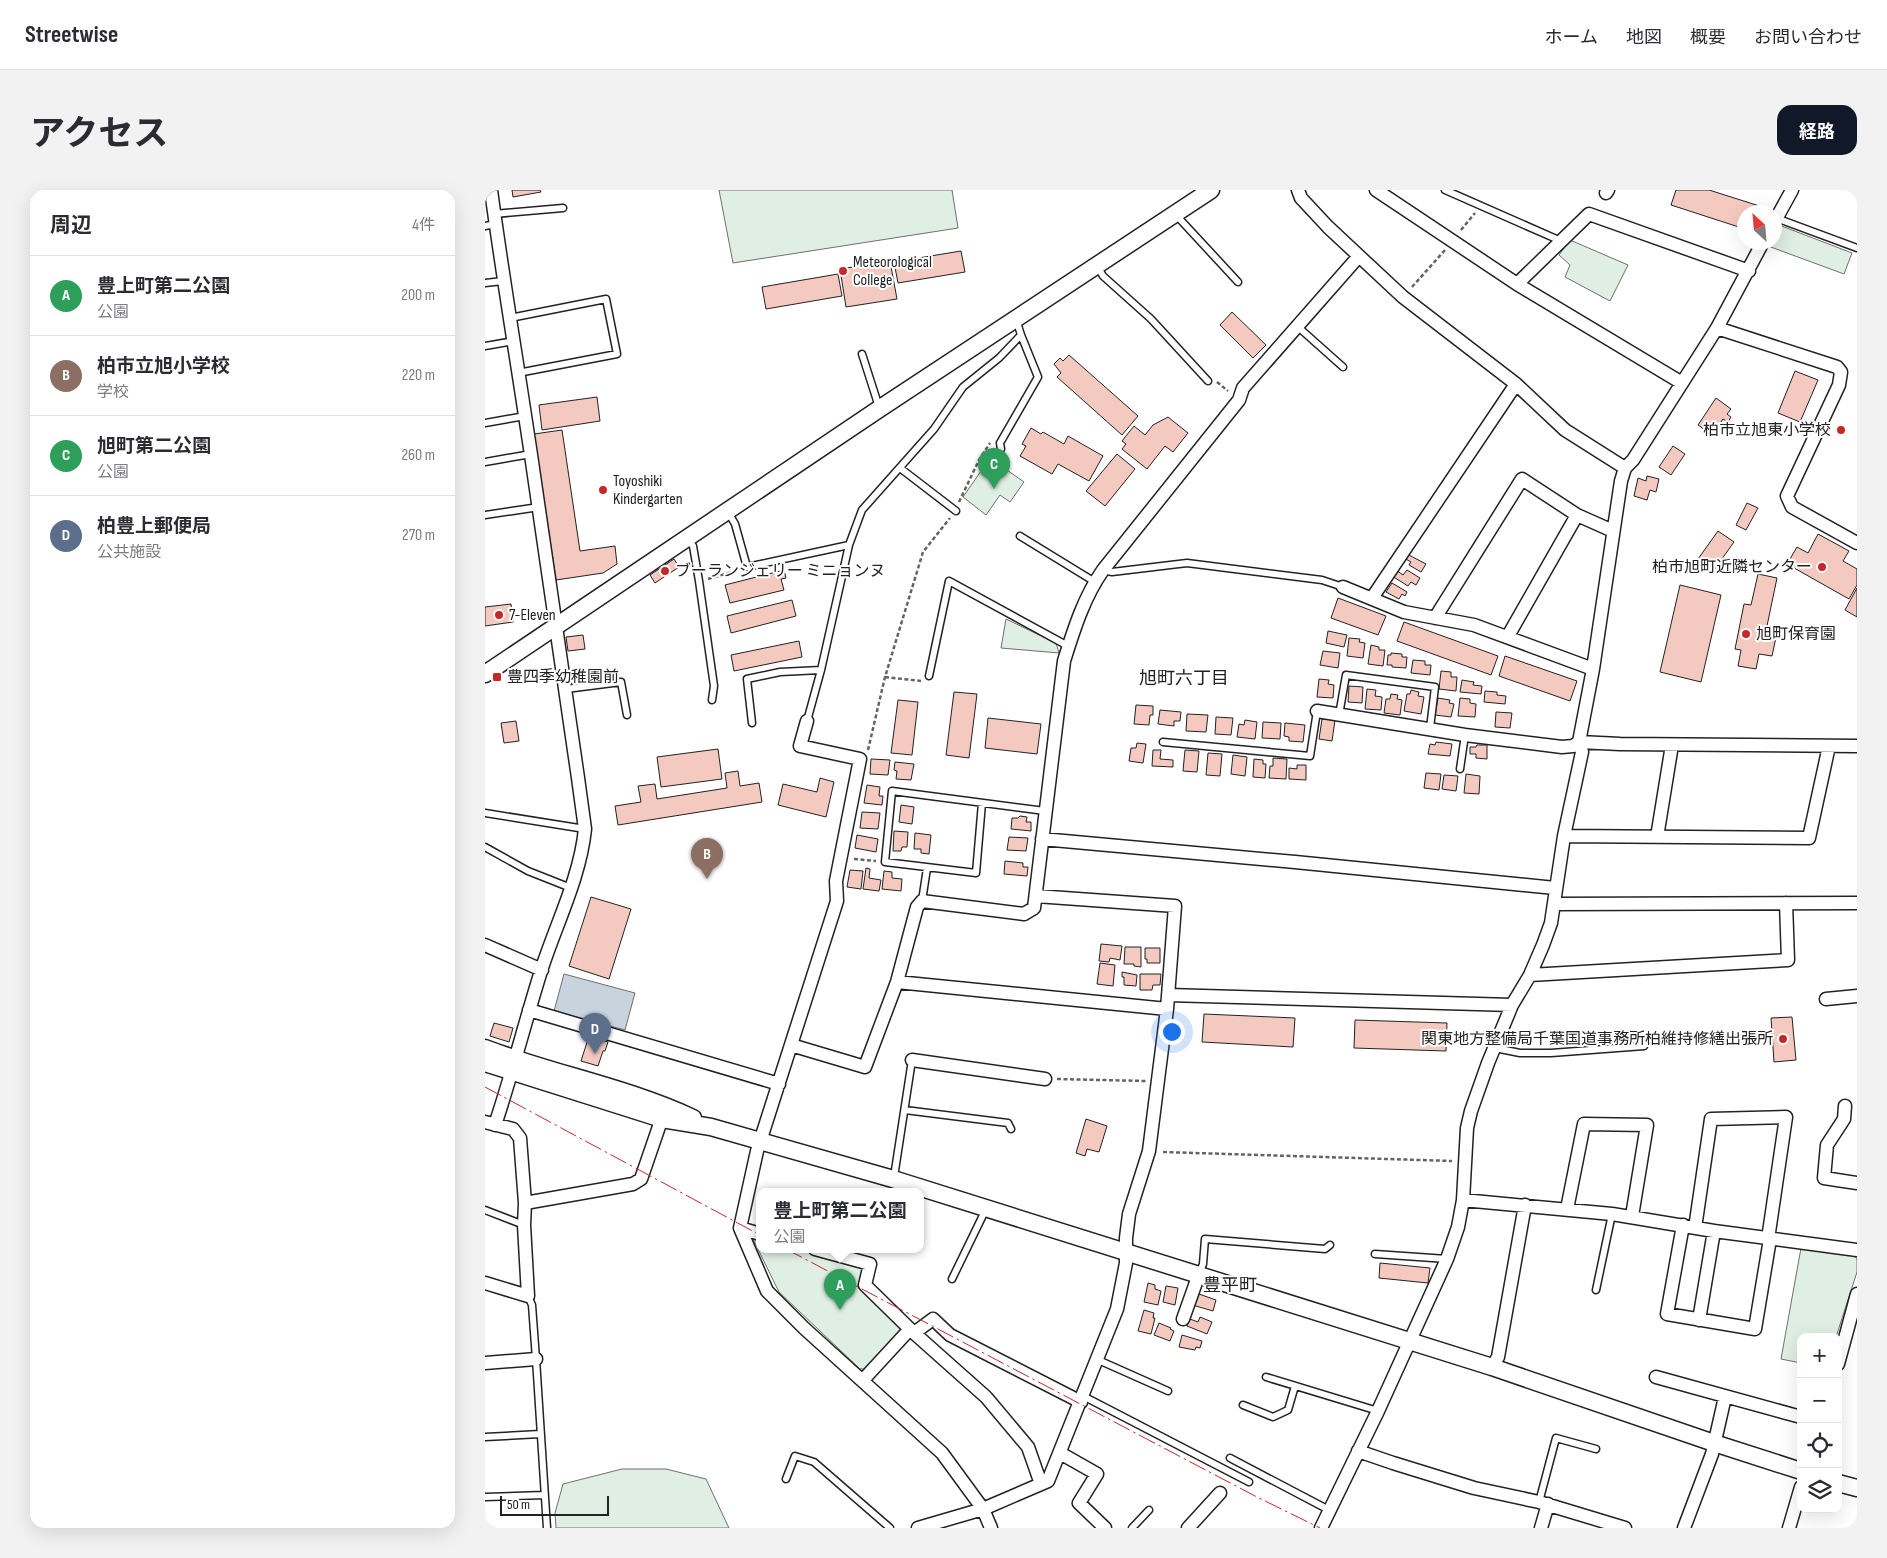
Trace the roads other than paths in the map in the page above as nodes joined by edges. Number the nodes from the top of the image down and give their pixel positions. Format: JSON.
{"nodes":[{"id":1,"x":491,"y":190,"type":"edge"},
{"id":2,"x":1211,"y":190,"type":"edge"},
{"id":3,"x":1298,"y":190,"type":"edge"},
{"id":4,"x":1376,"y":190,"type":"edge"},
{"id":5,"x":1445,"y":190,"type":"edge"},
{"id":6,"x":1792,"y":190,"type":"edge"},
{"id":7,"x":563,"y":208,"type":"dead end"},
{"id":8,"x":1782,"y":208,"type":"edge"},
{"id":9,"x":1175,"y":214,"type":"junction"},
{"id":10,"x":492,"y":222,"type":"edge"},
{"id":11,"x":1782,"y":222,"type":"edge"},
{"id":12,"x":1563,"y":241,"type":"junction"},
{"id":13,"x":1857,"y":248,"type":"edge"},
{"id":14,"x":1759,"y":250,"type":"edge"},
{"id":15,"x":1359,"y":256,"type":"junction"},
{"id":16,"x":1096,"y":265,"type":"junction"},
{"id":17,"x":1749,"y":271,"type":"junction"},
{"id":18,"x":503,"y":281,"type":"junction"},
{"id":19,"x":1238,"y":282,"type":"dead end"},
{"id":20,"x":485,"y":283,"type":"edge"},
{"id":21,"x":1517,"y":284,"type":"junction"},
{"id":22,"x":510,"y":318,"type":"junction"},
{"id":23,"x":1016,"y":319,"type":"junction"},
{"id":24,"x":1297,"y":326,"type":"junction"},
{"id":25,"x":1717,"y":328,"type":"junction"},
{"id":26,"x":1021,"y":335,"type":"junction"},
{"id":27,"x":514,"y":341,"type":"junction"},
{"id":28,"x":485,"y":346,"type":"edge"},
{"id":29,"x":862,"y":354,"type":"dead end"},
{"id":30,"x":1343,"y":367,"type":"dead end"},
{"id":31,"x":518,"y":372,"type":"junction"},
{"id":32,"x":1208,"y":381,"type":"road end"},
{"id":33,"x":1682,"y":383,"type":"junction"},
{"id":34,"x":1516,"y":384,"type":"junction"},
{"id":35,"x":879,"y":408,"type":"junction"},
{"id":36,"x":525,"y":416,"type":"junction"},
{"id":37,"x":485,"y":423,"type":"edge"},
{"id":38,"x":1001,"y":449,"type":"dead end"},
{"id":39,"x":531,"y":454,"type":"junction"},
{"id":40,"x":485,"y":462,"type":"edge"},
{"id":41,"x":900,"y":468,"type":"junction"},
{"id":42,"x":1625,"y":468,"type":"junction"},
{"id":43,"x":539,"y":507,"type":"junction"},
{"id":44,"x":727,"y":511,"type":"junction"},
{"id":45,"x":956,"y":511,"type":"road end"},
{"id":46,"x":485,"y":515,"type":"edge"},
{"id":47,"x":1577,"y":515,"type":"junction"},
{"id":48,"x":1613,"y":531,"type":"junction"},
{"id":49,"x":1020,"y":536,"type":"dead end"},
{"id":50,"x":687,"y":538,"type":"junction"},
{"id":51,"x":1857,"y":543,"type":"edge"},
{"id":52,"x":849,"y":545,"type":"junction"},
{"id":53,"x":1103,"y":570,"type":"junction"},
{"id":54,"x":1095,"y":582,"type":"junction"},
{"id":55,"x":1343,"y":587,"type":"joint"},
{"id":56,"x":1372,"y":598,"type":"junction"},
{"id":57,"x":1435,"y":618,"type":"junction"},
{"id":58,"x":556,"y":625,"type":"junction"},
{"id":59,"x":1508,"y":636,"type":"junction"},
{"id":60,"x":1068,"y":646,"type":"junction"},
{"id":61,"x":1593,"y":669,"type":"junction"},
{"id":62,"x":821,"y":670,"type":"junction"},
{"id":63,"x":485,"y":674,"type":"edge"},
{"id":64,"x":929,"y":676,"type":"road end"},
{"id":65,"x":566,"y":689,"type":"junction"},
{"id":66,"x":712,"y":700,"type":"dead end"},
{"id":67,"x":1317,"y":711,"type":"joint"},
{"id":68,"x":627,"y":715,"type":"dead end"},
{"id":69,"x":1339,"y":715,"type":"junction"},
{"id":70,"x":807,"y":721,"type":"joint"},
{"id":71,"x":752,"y":723,"type":"dead end"},
{"id":72,"x":1430,"y":728,"type":"junction"},
{"id":73,"x":1465,"y":735,"type":"junction"},
{"id":74,"x":1163,"y":742,"type":"dead end"},
{"id":75,"x":1579,"y":742,"type":"junction"},
{"id":76,"x":1672,"y":745,"type":"junction"},
{"id":77,"x":1829,"y":746,"type":"junction"},
{"id":78,"x":1857,"y":746,"type":"edge"},
{"id":79,"x":1460,"y":769,"type":"dead end"},
{"id":80,"x":982,"y":803,"type":"junction"},
{"id":81,"x":1045,"y":811,"type":"junction"},
{"id":82,"x":485,"y":813,"type":"edge"},
{"id":83,"x":585,"y":829,"type":"junction"},
{"id":84,"x":1564,"y":836,"type":"junction"},
{"id":85,"x":1657,"y":837,"type":"junction"},
{"id":86,"x":1042,"y":839,"type":"junction"},
{"id":87,"x":485,"y":847,"type":"edge"},
{"id":88,"x":927,"y":868,"type":"junction"},
{"id":89,"x":571,"y":888,"type":"junction"},
{"id":90,"x":1555,"y":888,"type":"junction"},
{"id":91,"x":1036,"y":896,"type":"junction"},
{"id":92,"x":923,"y":900,"type":"junction"},
{"id":93,"x":1786,"y":903,"type":"junction"},
{"id":94,"x":1857,"y":903,"type":"edge"},
{"id":95,"x":1554,"y":904,"type":"junction"},
{"id":96,"x":485,"y":945,"type":"edge"},
{"id":97,"x":541,"y":970,"type":"junction"},
{"id":98,"x":1530,"y":975,"type":"junction"},
{"id":99,"x":897,"y":982,"type":"junction"},
{"id":100,"x":1168,"y":995,"type":"junction"},
{"id":101,"x":1857,"y":996,"type":"edge"},
{"id":102,"x":1826,"y":999,"type":"dead end"},
{"id":103,"x":1512,"y":1005,"type":"junction"},
{"id":104,"x":1167,"y":1009,"type":"junction"},
{"id":105,"x":529,"y":1010,"type":"junction"},
{"id":106,"x":791,"y":1045,"type":"junction"},
{"id":107,"x":1644,"y":1046,"type":"dead end"},
{"id":108,"x":485,"y":1048,"type":"edge"},
{"id":109,"x":1495,"y":1048,"type":"junction"},
{"id":110,"x":912,"y":1060,"type":"joint"},
{"id":111,"x":485,"y":1063,"type":"edge"},
{"id":112,"x":513,"y":1066,"type":"junction"},
{"id":113,"x":1045,"y":1079,"type":"road end"},
{"id":114,"x":779,"y":1084,"type":"junction"},
{"id":115,"x":1845,"y":1106,"type":"dead end"},
{"id":116,"x":905,"y":1110,"type":"junction"},
{"id":117,"x":664,"y":1112,"type":"junction"},
{"id":118,"x":490,"y":1124,"type":"edge"},
{"id":119,"x":1011,"y":1129,"type":"dead end"},
{"id":120,"x":761,"y":1140,"type":"junction"},
{"id":121,"x":893,"y":1179,"type":"junction"},
{"id":122,"x":1857,"y":1183,"type":"edge"},
{"id":123,"x":921,"y":1188,"type":"edge"},
{"id":124,"x":924,"y":1189,"type":"edge"},
{"id":125,"x":1463,"y":1200,"type":"junction"},
{"id":126,"x":525,"y":1203,"type":"junction"},
{"id":127,"x":1525,"y":1205,"type":"junction"},
{"id":128,"x":986,"y":1209,"type":"junction"},
{"id":129,"x":1567,"y":1209,"type":"junction"},
{"id":130,"x":485,"y":1210,"type":"edge"},
{"id":131,"x":1612,"y":1214,"type":"junction"},
{"id":132,"x":1632,"y":1216,"type":"junction"},
{"id":133,"x":523,"y":1226,"type":"junction"},
{"id":134,"x":1689,"y":1227,"type":"junction"},
{"id":135,"x":740,"y":1228,"type":"junction"},
{"id":136,"x":1714,"y":1231,"type":"junction"},
{"id":137,"x":756,"y":1233,"type":"edge"},
{"id":138,"x":1769,"y":1239,"type":"junction"},
{"id":139,"x":1330,"y":1245,"type":"dead end"},
{"id":140,"x":1857,"y":1250,"type":"edge"},
{"id":141,"x":1127,"y":1252,"type":"junction"},
{"id":142,"x":830,"y":1253,"type":"edge"},
{"id":143,"x":1375,"y":1254,"type":"dead end"},
{"id":144,"x":1447,"y":1259,"type":"junction"},
{"id":145,"x":1199,"y":1274,"type":"junction"},
{"id":146,"x":952,"y":1279,"type":"dead end"},
{"id":147,"x":485,"y":1283,"type":"edge"},
{"id":148,"x":1596,"y":1290,"type":"dead end"},
{"id":149,"x":1857,"y":1294,"type":"edge"},
{"id":150,"x":528,"y":1296,"type":"junction"},
{"id":151,"x":1183,"y":1319,"type":"dead end"},
{"id":152,"x":1699,"y":1320,"type":"junction"},
{"id":153,"x":912,"y":1331,"type":"junction"},
{"id":154,"x":1409,"y":1341,"type":"junction"},
{"id":155,"x":1842,"y":1349,"type":"edge"},
{"id":156,"x":536,"y":1359,"type":"junction"},
{"id":157,"x":1096,"y":1359,"type":"junction"},
{"id":158,"x":485,"y":1362,"type":"edge"},
{"id":159,"x":1492,"y":1367,"type":"junction"},
{"id":160,"x":1267,"y":1377,"type":"dead end"},
{"id":161,"x":1655,"y":1377,"type":"dead end"},
{"id":162,"x":863,"y":1380,"type":"junction"},
{"id":163,"x":1295,"y":1386,"type":"junction"},
{"id":164,"x":1168,"y":1391,"type":"dead end"},
{"id":165,"x":1725,"y":1397,"type":"junction"},
{"id":166,"x":1082,"y":1399,"type":"junction"},
{"id":167,"x":1243,"y":1404,"type":"dead end"},
{"id":168,"x":1378,"y":1411,"type":"junction"},
{"id":169,"x":1797,"y":1416,"type":"edge"},
{"id":170,"x":540,"y":1434,"type":"junction"},
{"id":171,"x":485,"y":1437,"type":"edge"},
{"id":172,"x":1714,"y":1443,"type":"junction"},
{"id":173,"x":1596,"y":1449,"type":"dead end"},
{"id":174,"x":1358,"y":1451,"type":"junction"},
{"id":175,"x":1060,"y":1453,"type":"junction"},
{"id":176,"x":1230,"y":1458,"type":"dead end"},
{"id":177,"x":1797,"y":1470,"type":"edge"},
{"id":178,"x":786,"y":1479,"type":"dead end"},
{"id":179,"x":1249,"y":1482,"type":"dead end"},
{"id":180,"x":1041,"y":1484,"type":"junction"},
{"id":181,"x":1842,"y":1484,"type":"edge"},
{"id":182,"x":1857,"y":1488,"type":"edge"},
{"id":183,"x":1220,"y":1493,"type":"dead end"},
{"id":184,"x":544,"y":1495,"type":"junction"},
{"id":185,"x":485,"y":1497,"type":"edge"},
{"id":186,"x":1797,"y":1501,"type":"edge"},
{"id":187,"x":1543,"y":1503,"type":"junction"},
{"id":188,"x":983,"y":1509,"type":"junction"},
{"id":189,"x":1149,"y":1510,"type":"dead end"},
{"id":190,"x":1329,"y":1510,"type":"junction"},
{"id":191,"x":1612,"y":1526,"type":"edge"},
{"id":192,"x":547,"y":1528,"type":"edge"},
{"id":193,"x":890,"y":1528,"type":"edge"},
{"id":194,"x":918,"y":1528,"type":"edge"},
{"id":195,"x":991,"y":1528,"type":"edge"},
{"id":196,"x":1105,"y":1528,"type":"edge"},
{"id":197,"x":1132,"y":1528,"type":"edge"},
{"id":198,"x":1188,"y":1528,"type":"edge"},
{"id":199,"x":1321,"y":1528,"type":"edge"},
{"id":200,"x":1541,"y":1528,"type":"edge"},
{"id":201,"x":1625,"y":1528,"type":"edge"},
{"id":202,"x":1684,"y":1528,"type":"edge"},
{"id":203,"x":1789,"y":1528,"type":"edge"}],
"edges":[{"from":1,"to":10,"type":"street"},
{"from":2,"to":9,"type":"street"},
{"from":3,"to":15,"type":"street"},
{"from":4,"to":21,"type":"street"},
{"from":5,"to":12,"type":"lane"},
{"from":6,"to":8,"type":"street"},
{"from":7,"to":10,"type":"lane"},
{"from":9,"to":16,"type":"street"},
{"from":9,"to":19,"type":"lane"},
{"from":10,"to":18,"type":"street"},
{"from":11,"to":13,"type":"lane"},
{"from":12,"to":17,"type":"street"},
{"from":12,"to":21,"type":"street"},
{"from":14,"to":17,"type":"street"},
{"from":15,"to":24,"type":"street"},
{"from":15,"to":34,"type":"street"},
{"from":16,"to":23,"type":"street"},
{"from":16,"to":32,"type":"lane"},
{"from":17,"to":25,"type":"street"},
{"from":18,"to":20,"type":"lane"},
{"from":18,"to":22,"type":"street"},
{"from":21,"to":33,"type":"street"},
{"from":22,"to":27,"type":"street"},
{"from":22,"to":31,"type":"lane"},
{"from":23,"to":26,"type":"lane"},
{"from":23,"to":35,"type":"street"},
{"from":24,"to":30,"type":"lane"},
{"from":24,"to":53,"type":"street"},
{"from":25,"to":33,"type":"street"},
{"from":25,"to":51,"type":"street"},
{"from":26,"to":38,"type":"lane"},
{"from":26,"to":41,"type":"lane"},
{"from":27,"to":28,"type":"lane"},
{"from":27,"to":31,"type":"street"},
{"from":29,"to":35,"type":"lane"},
{"from":31,"to":36,"type":"street"},
{"from":33,"to":42,"type":"street"},
{"from":34,"to":42,"type":"street"},
{"from":34,"to":56,"type":"street"},
{"from":35,"to":44,"type":"street"},
{"from":36,"to":37,"type":"lane"},
{"from":36,"to":39,"type":"street"},
{"from":39,"to":40,"type":"lane"},
{"from":39,"to":43,"type":"street"},
{"from":41,"to":45,"type":"lane"},
{"from":41,"to":52,"type":"lane"},
{"from":42,"to":48,"type":"street"},
{"from":43,"to":46,"type":"lane"},
{"from":43,"to":58,"type":"street"},
{"from":44,"to":50,"type":"street"},
{"from":44,"to":52,"type":"lane"},
{"from":47,"to":48,"type":"street"},
{"from":47,"to":57,"type":"street"},
{"from":47,"to":59,"type":"street"},
{"from":48,"to":61,"type":"street"},
{"from":49,"to":54,"type":"lane"},
{"from":50,"to":58,"type":"street"},
{"from":50,"to":66,"type":"lane"},
{"from":52,"to":62,"type":"lane"},
{"from":53,"to":54,"type":"street"},
{"from":53,"to":55,"type":"lane"},
{"from":54,"to":60,"type":"street"},
{"from":55,"to":56,"type":"street"},
{"from":56,"to":57,"type":"street"},
{"from":57,"to":59,"type":"street"},
{"from":58,"to":63,"type":"street"},
{"from":58,"to":65,"type":"street"},
{"from":59,"to":61,"type":"street"},
{"from":60,"to":64,"type":"lane"},
{"from":60,"to":81,"type":"street"},
{"from":61,"to":75,"type":"street"},
{"from":62,"to":70,"type":"lane"},
{"from":62,"to":71,"type":"lane"},
{"from":65,"to":68,"type":"lane"},
{"from":65,"to":83,"type":"street"},
{"from":67,"to":69,"type":"street"},
{"from":67,"to":74,"type":"lane"},
{"from":69,"to":72,"type":"street"},
{"from":69,"to":72,"type":"lane"},
{"from":70,"to":106,"type":"street"},
{"from":72,"to":73,"type":"street"},
{"from":73,"to":75,"type":"street"},
{"from":73,"to":79,"type":"lane"},
{"from":75,"to":76,"type":"street"},
{"from":75,"to":84,"type":"street"},
{"from":76,"to":77,"type":"street"},
{"from":76,"to":85,"type":"street"},
{"from":77,"to":78,"type":"street"},
{"from":77,"to":85,"type":"street"},
{"from":80,"to":81,"type":"lane"},
{"from":80,"to":88,"type":"lane"},
{"from":80,"to":88,"type":"lane"},
{"from":81,"to":86,"type":"street"},
{"from":82,"to":83,"type":"lane"},
{"from":83,"to":89,"type":"street"},
{"from":84,"to":85,"type":"street"},
{"from":84,"to":90,"type":"street"},
{"from":86,"to":90,"type":"street"},
{"from":86,"to":91,"type":"street"},
{"from":87,"to":89,"type":"lane"},
{"from":88,"to":92,"type":"lane"},
{"from":89,"to":97,"type":"street"},
{"from":90,"to":95,"type":"street"},
{"from":91,"to":92,"type":"street"},
{"from":91,"to":100,"type":"street"},
{"from":92,"to":99,"type":"street"},
{"from":93,"to":94,"type":"street"},
{"from":93,"to":95,"type":"street"},
{"from":93,"to":98,"type":"street"},
{"from":95,"to":98,"type":"street"},
{"from":96,"to":97,"type":"street"},
{"from":97,"to":105,"type":"street"},
{"from":98,"to":103,"type":"street"},
{"from":99,"to":104,"type":"street"},
{"from":99,"to":106,"type":"street"},
{"from":100,"to":103,"type":"street"},
{"from":100,"to":104,"type":"street"},
{"from":101,"to":102,"type":"street"},
{"from":103,"to":109,"type":"street"},
{"from":104,"to":141,"type":"street"},
{"from":105,"to":112,"type":"street"},
{"from":105,"to":114,"type":"street"},
{"from":106,"to":114,"type":"street"},
{"from":107,"to":109,"type":"lane"},
{"from":108,"to":112,"type":"street"},
{"from":109,"to":125,"type":"street"},
{"from":110,"to":113,"type":"street"},
{"from":110,"to":116,"type":"lane"},
{"from":111,"to":112,"type":"street"},
{"from":112,"to":117,"type":"street"},
{"from":112,"to":118,"type":"street"},
{"from":114,"to":120,"type":"street"},
{"from":115,"to":122,"type":"street"},
{"from":116,"to":119,"type":"lane"},
{"from":116,"to":121,"type":"lane"},
{"from":117,"to":120,"type":"street"},
{"from":117,"to":126,"type":"street"},
{"from":118,"to":126,"type":"street"},
{"from":120,"to":121,"type":"street"},
{"from":120,"to":135,"type":"street"},
{"from":121,"to":123,"type":"street"},
{"from":124,"to":128,"type":"street"},
{"from":125,"to":127,"type":"street"},
{"from":125,"to":144,"type":"street"},
{"from":126,"to":133,"type":"street"},
{"from":127,"to":129,"type":"street"},
{"from":127,"to":159,"type":"street"},
{"from":128,"to":141,"type":"street"},
{"from":128,"to":146,"type":"lane"},
{"from":129,"to":131,"type":"street"},
{"from":129,"to":132,"type":"street"},
{"from":130,"to":133,"type":"lane"},
{"from":131,"to":132,"type":"street"},
{"from":131,"to":148,"type":"lane"},
{"from":132,"to":134,"type":"street"},
{"from":133,"to":150,"type":"street"},
{"from":134,"to":136,"type":"street"},
{"from":134,"to":138,"type":"street"},
{"from":134,"to":152,"type":"street"},
{"from":135,"to":137,"type":"street"},
{"from":135,"to":162,"type":"street"},
{"from":136,"to":138,"type":"street"},
{"from":136,"to":152,"type":"street"},
{"from":138,"to":140,"type":"street"},
{"from":138,"to":152,"type":"street"},
{"from":139,"to":145,"type":"lane"},
{"from":141,"to":145,"type":"street"},
{"from":141,"to":157,"type":"street"},
{"from":142,"to":153,"type":"street"},
{"from":143,"to":144,"type":"lane"},
{"from":144,"to":154,"type":"street"},
{"from":145,"to":151,"type":"street"},
{"from":145,"to":154,"type":"street"},
{"from":147,"to":150,"type":"street"},
{"from":149,"to":155,"type":"street"},
{"from":150,"to":156,"type":"lane"},
{"from":153,"to":162,"type":"street"},
{"from":153,"to":166,"type":"street"},
{"from":153,"to":180,"type":"street"},
{"from":154,"to":159,"type":"street"},
{"from":154,"to":168,"type":"street"},
{"from":156,"to":158,"type":"street"},
{"from":156,"to":170,"type":"lane"},
{"from":157,"to":164,"type":"lane"},
{"from":157,"to":166,"type":"street"},
{"from":159,"to":172,"type":"street"},
{"from":160,"to":163,"type":"lane"},
{"from":161,"to":165,"type":"street"},
{"from":162,"to":188,"type":"street"},
{"from":163,"to":167,"type":"lane"},
{"from":163,"to":168,"type":"lane"},
{"from":165,"to":169,"type":"street"},
{"from":165,"to":172,"type":"street"},
{"from":166,"to":175,"type":"street"},
{"from":166,"to":179,"type":"lane"},
{"from":168,"to":174,"type":"street"},
{"from":170,"to":171,"type":"lane"},
{"from":170,"to":184,"type":"lane"},
{"from":172,"to":177,"type":"street"},
{"from":172,"to":202,"type":"street"},
{"from":173,"to":187,"type":"lane"},
{"from":174,"to":187,"type":"street"},
{"from":174,"to":190,"type":"street"},
{"from":175,"to":180,"type":"street"},
{"from":175,"to":196,"type":"street"},
{"from":176,"to":190,"type":"lane"},
{"from":178,"to":193,"type":"lane"},
{"from":180,"to":188,"type":"street"},
{"from":181,"to":182,"type":"street"},
{"from":183,"to":198,"type":"street"},
{"from":184,"to":185,"type":"lane"},
{"from":184,"to":192,"type":"lane"},
{"from":186,"to":203,"type":"street"},
{"from":187,"to":191,"type":"street"},
{"from":187,"to":200,"type":"street"},
{"from":188,"to":194,"type":"street"},
{"from":188,"to":195,"type":"street"},
{"from":189,"to":197,"type":"lane"},
{"from":190,"to":199,"type":"street"},
{"from":191,"to":201,"type":"street"}]}
